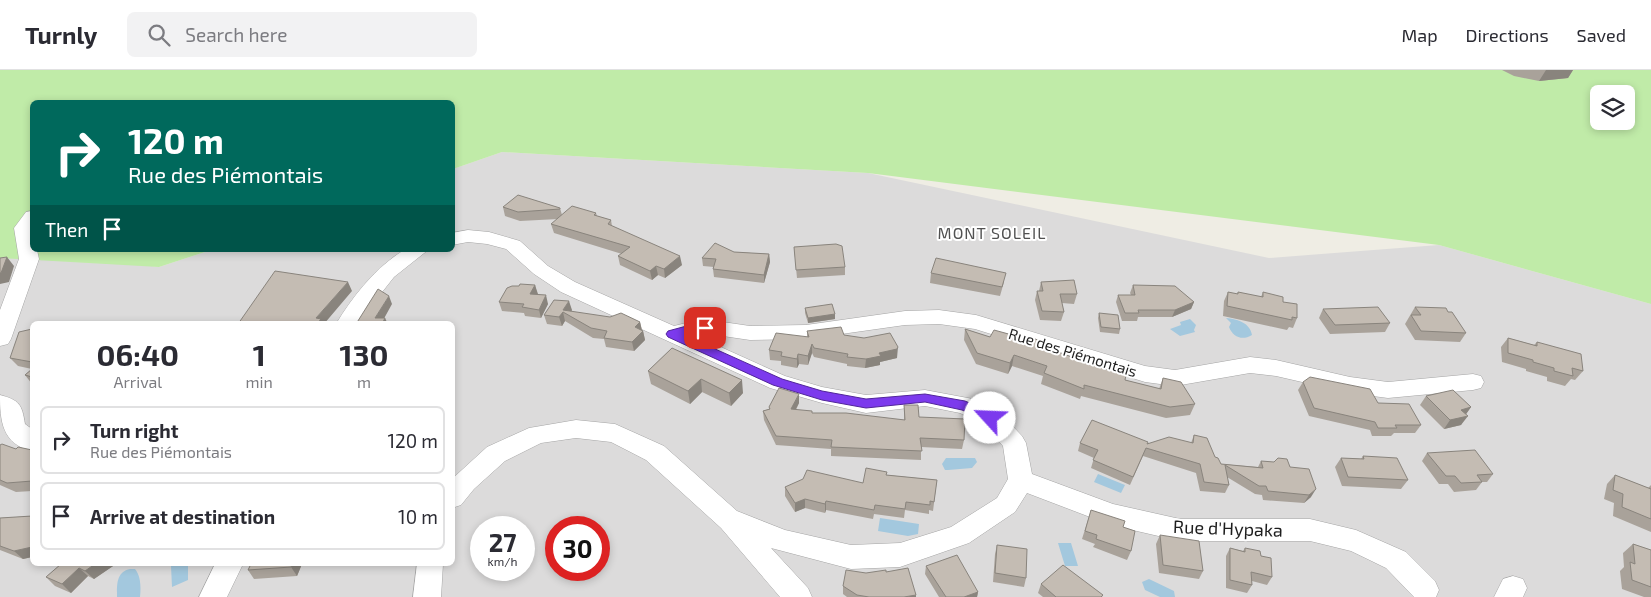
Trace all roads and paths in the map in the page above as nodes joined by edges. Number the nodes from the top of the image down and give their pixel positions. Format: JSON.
{"nodes":[{"id":1,"x":30,"y":219,"type":"edge"},
{"id":2,"x":455,"y":238,"type":"edge"},
{"id":3,"x":414,"y":252,"type":"edge"},
{"id":4,"x":348,"y":321,"type":"edge"},
{"id":5,"x":672,"y":334,"type":"junction"},
{"id":6,"x":0,"y":339,"type":"edge"},
{"id":7,"x":1473,"y":382,"type":"dead end"},
{"id":8,"x":0,"y":404,"type":"edge"},
{"id":9,"x":30,"y":440,"type":"edge"},
{"id":10,"x":1021,"y":480,"type":"junction"},
{"id":11,"x":455,"y":494,"type":"edge"},
{"id":12,"x":728,"y":519,"type":"junction"},
{"id":13,"x":228,"y":566,"type":"edge"},
{"id":14,"x":430,"y":566,"type":"edge"},
{"id":15,"x":1425,"y":590,"type":"dead end"},
{"id":16,"x":213,"y":597,"type":"edge"},
{"id":17,"x":427,"y":597,"type":"edge"},
{"id":18,"x":798,"y":597,"type":"edge"}],
"edges":[{"from":1,"to":6,"type":"street"},
{"from":2,"to":5,"type":"street"},
{"from":3,"to":4,"type":"street"},
{"from":5,"to":7,"type":"street","name":"Rue des Piémontais"},
{"from":5,"to":10,"type":"street"},
{"from":8,"to":9,"type":"street"},
{"from":10,"to":12,"type":"street"},
{"from":10,"to":15,"type":"street","name":"Rue d'Hypaka"},
{"from":11,"to":12,"type":"street"},
{"from":12,"to":18,"type":"street"},
{"from":13,"to":16,"type":"street"},
{"from":14,"to":17,"type":"street"}]}
